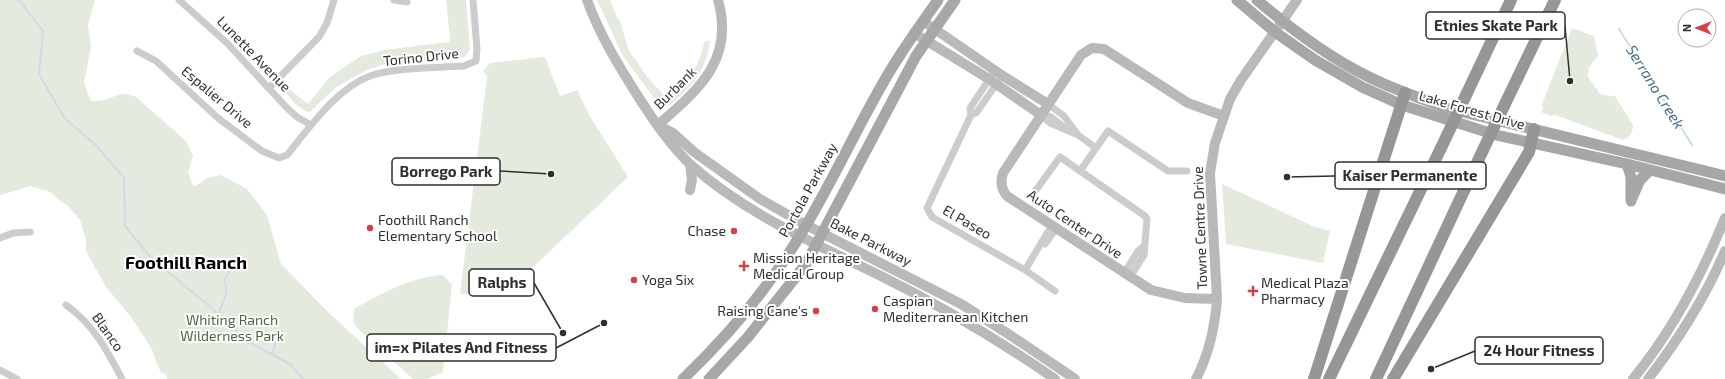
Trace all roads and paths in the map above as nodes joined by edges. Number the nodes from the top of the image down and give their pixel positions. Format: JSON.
{"nodes":[{"id":1,"x":179,"y":0,"type":"edge"},
{"id":2,"x":334,"y":0,"type":"edge"},
{"id":3,"x":394,"y":0,"type":"edge"},
{"id":4,"x":473,"y":0,"type":"edge"},
{"id":5,"x":587,"y":0,"type":"edge"},
{"id":6,"x":718,"y":0,"type":"edge"},
{"id":7,"x":938,"y":0,"type":"edge"},
{"id":8,"x":955,"y":0,"type":"edge"},
{"id":9,"x":1237,"y":0,"type":"edge"},
{"id":10,"x":1257,"y":0,"type":"edge"},
{"id":11,"x":1297,"y":0,"type":"edge"},
{"id":12,"x":1511,"y":0,"type":"edge"},
{"id":13,"x":1555,"y":0,"type":"edge"},
{"id":14,"x":406,"y":2,"type":"dead end"},
{"id":15,"x":923,"y":21,"type":"junction"},
{"id":16,"x":1282,"y":21,"type":"junction"},
{"id":17,"x":935,"y":29,"type":"junction"},
{"id":18,"x":1275,"y":32,"type":"junction"},
{"id":19,"x":914,"y":33,"type":"junction"},
{"id":20,"x":927,"y":40,"type":"junction"},
{"id":21,"x":137,"y":51,"type":"dead end"},
{"id":22,"x":996,"y":77,"type":"junction"},
{"id":23,"x":269,"y":88,"type":"junction"},
{"id":24,"x":1405,"y":93,"type":"junction"},
{"id":25,"x":1048,"y":104,"type":"junction"},
{"id":26,"x":1402,"y":105,"type":"junction"},
{"id":27,"x":1041,"y":115,"type":"junction"},
{"id":28,"x":1224,"y":116,"type":"junction"},
{"id":29,"x":311,"y":125,"type":"junction"},
{"id":30,"x":658,"y":125,"type":"junction"},
{"id":31,"x":1534,"y":129,"type":"junction"},
{"id":32,"x":673,"y":133,"type":"junction"},
{"id":33,"x":1078,"y":135,"type":"junction"},
{"id":34,"x":1531,"y":143,"type":"junction"},
{"id":35,"x":1096,"y":148,"type":"junction"},
{"id":36,"x":281,"y":158,"type":"joint"},
{"id":37,"x":690,"y":164,"type":"junction"},
{"id":38,"x":1627,"y":164,"type":"junction"},
{"id":39,"x":1650,"y":170,"type":"junction"},
{"id":40,"x":1080,"y":171,"type":"junction"},
{"id":41,"x":1187,"y":172,"type":"dead end"},
{"id":42,"x":1725,"y":176,"type":"edge"},
{"id":43,"x":706,"y":178,"type":"junction"},
{"id":44,"x":690,"y":190,"type":"dead end"},
{"id":45,"x":1036,"y":190,"type":"dead end"},
{"id":46,"x":1725,"y":190,"type":"edge"},
{"id":47,"x":1725,"y":218,"type":"edge"},
{"id":48,"x":806,"y":225,"type":"junction"},
{"id":49,"x":1055,"y":226,"type":"junction"},
{"id":50,"x":30,"y":232,"type":"dead end"},
{"id":51,"x":823,"y":233,"type":"junction"},
{"id":52,"x":800,"y":236,"type":"junction"},
{"id":53,"x":0,"y":238,"type":"edge"},
{"id":54,"x":817,"y":245,"type":"junction"},
{"id":55,"x":1725,"y":252,"type":"edge"},
{"id":56,"x":1024,"y":270,"type":"junction"},
{"id":57,"x":1128,"y":274,"type":"junction"},
{"id":58,"x":1055,"y":291,"type":"dead end"},
{"id":59,"x":1217,"y":299,"type":"junction"},
{"id":60,"x":66,"y":304,"type":"dead end"},
{"id":61,"x":951,"y":312,"type":"junction"},
{"id":62,"x":1010,"y":334,"type":"junction"},
{"id":63,"x":0,"y":370,"type":"edge"},
{"id":64,"x":17,"y":379,"type":"edge"},
{"id":65,"x":122,"y":379,"type":"edge"},
{"id":66,"x":683,"y":379,"type":"edge"},
{"id":67,"x":709,"y":379,"type":"edge"},
{"id":68,"x":1055,"y":379,"type":"edge"},
{"id":69,"x":1075,"y":379,"type":"edge"},
{"id":70,"x":1196,"y":379,"type":"edge"},
{"id":71,"x":1314,"y":379,"type":"edge"},
{"id":72,"x":1329,"y":379,"type":"edge"},
{"id":73,"x":1376,"y":379,"type":"edge"},
{"id":74,"x":1394,"y":379,"type":"edge"},
{"id":75,"x":1633,"y":379,"type":"edge"},
{"id":76,"x":1648,"y":379,"type":"edge"}],
"edges":[{"from":1,"to":23,"type":"street","name":"Lunette Avenue"},
{"from":2,"to":23,"type":"street"},
{"from":3,"to":14,"type":"street"},
{"from":4,"to":29,"type":"street","name":"Torino Drive"},
{"from":5,"to":30,"type":"main road","name":"Bake Parkway"},
{"from":6,"to":30,"type":"main road","name":"Burbank"},
{"from":7,"to":15,"type":"main road","name":"Portola Parkway"},
{"from":8,"to":17,"type":"main road"},
{"from":9,"to":18,"type":"main road","name":"Lake Forest Drive"},
{"from":10,"to":16,"type":"main road","name":"Lake Forest Drive"},
{"from":11,"to":16,"type":"main road","name":"Towne Centre Drive"},
{"from":12,"to":72,"type":"highway","bridge":true},
{"from":13,"to":73,"type":"highway","bridge":true},
{"from":15,"to":17,"type":"main road"},
{"from":15,"to":19,"type":"main road","name":"Portola Parkway"},
{"from":16,"to":18,"type":"main road","name":"Towne Centre Drive"},
{"from":16,"to":24,"type":"main road","name":"Lake Forest Drive"},
{"from":17,"to":20,"type":"main road"},
{"from":17,"to":22,"type":"main road"},
{"from":18,"to":26,"type":"main road","name":"Lake Forest Drive"},
{"from":18,"to":28,"type":"main road","name":"Towne Centre Drive"},
{"from":19,"to":20,"type":"main road"},
{"from":19,"to":48,"type":"main road","name":"Portola Parkway"},
{"from":20,"to":22,"type":"main road"},
{"from":20,"to":51,"type":"main road"},
{"from":21,"to":36,"type":"street","name":"Espalier Drive"},
{"from":22,"to":25,"type":"main road"},
{"from":22,"to":27,"type":"main road"},
{"from":22,"to":56,"type":"street","name":"El Paseo"},
{"from":23,"to":29,"type":"street","name":"Lunette Avenue"},
{"from":24,"to":26,"type":"highway"},
{"from":24,"to":31,"type":"main road","name":"Lake Forest Drive"},
{"from":25,"to":27,"type":"main road","name":"Auto Center Drive"},
{"from":25,"to":28,"type":"main road","name":"Auto Center Drive"},
{"from":25,"to":33,"type":"street"},
{"from":26,"to":34,"type":"main road","name":"Lake Forest Drive"},
{"from":26,"to":71,"type":"highway"},
{"from":27,"to":33,"type":"street"},
{"from":27,"to":49,"type":"main road","name":"Auto Center Drive"},
{"from":28,"to":59,"type":"main road","name":"Towne Centre Drive"},
{"from":29,"to":36,"type":"street","name":"Torino Drive"},
{"from":30,"to":32,"type":"main road","name":"Bake Parkway"},
{"from":30,"to":37,"type":"main road","name":"Bake Parkway"},
{"from":31,"to":34,"type":"highway"},
{"from":31,"to":42,"type":"main road","name":"Lake Forest Drive"},
{"from":32,"to":43,"type":"main road"},
{"from":32,"to":48,"type":"main road","name":"Bake Parkway"},
{"from":33,"to":35,"type":"street"},
{"from":34,"to":38,"type":"main road","name":"Lake Forest Drive"},
{"from":34,"to":74,"type":"highway"},
{"from":35,"to":40,"type":"street"},
{"from":35,"to":41,"type":"street"},
{"from":37,"to":43,"type":"main road","name":"Bake Parkway"},
{"from":37,"to":44,"type":"main road"},
{"from":38,"to":39,"type":"main road","name":"Lake Forest Drive"},
{"from":38,"to":39,"type":"main road"},
{"from":39,"to":46,"type":"main road","name":"Lake Forest Drive"},
{"from":40,"to":45,"type":"street"},
{"from":40,"to":57,"type":"street"},
{"from":43,"to":52,"type":"main road","name":"Bake Parkway"},
{"from":47,"to":75,"type":"main road"},
{"from":48,"to":51,"type":"main road","name":"Bake Parkway"},
{"from":48,"to":52,"type":"main road","name":"Portola Parkway"},
{"from":49,"to":56,"type":"street"},
{"from":49,"to":57,"type":"main road","name":"Auto Center Drive"},
{"from":50,"to":53,"type":"street"},
{"from":51,"to":54,"type":"main road"},
{"from":51,"to":62,"type":"main road","name":"Bake Parkway"},
{"from":52,"to":54,"type":"main road","name":"Bake Parkway"},
{"from":52,"to":66,"type":"main road","name":"Portola Parkway"},
{"from":54,"to":61,"type":"main road","name":"Bake Parkway"},
{"from":54,"to":67,"type":"main road"},
{"from":55,"to":76,"type":"main road"},
{"from":56,"to":58,"type":"street","name":"El Paseo"},
{"from":57,"to":59,"type":"main road","name":"Auto Center Drive"},
{"from":59,"to":70,"type":"main road","name":"Towne Centre Drive"},
{"from":60,"to":65,"type":"street","name":"Blanco"},
{"from":61,"to":62,"type":"main road"},
{"from":61,"to":68,"type":"main road","name":"Bake Parkway"},
{"from":62,"to":69,"type":"main road","name":"Bake Parkway"},
{"from":63,"to":64,"type":"street"}]}
